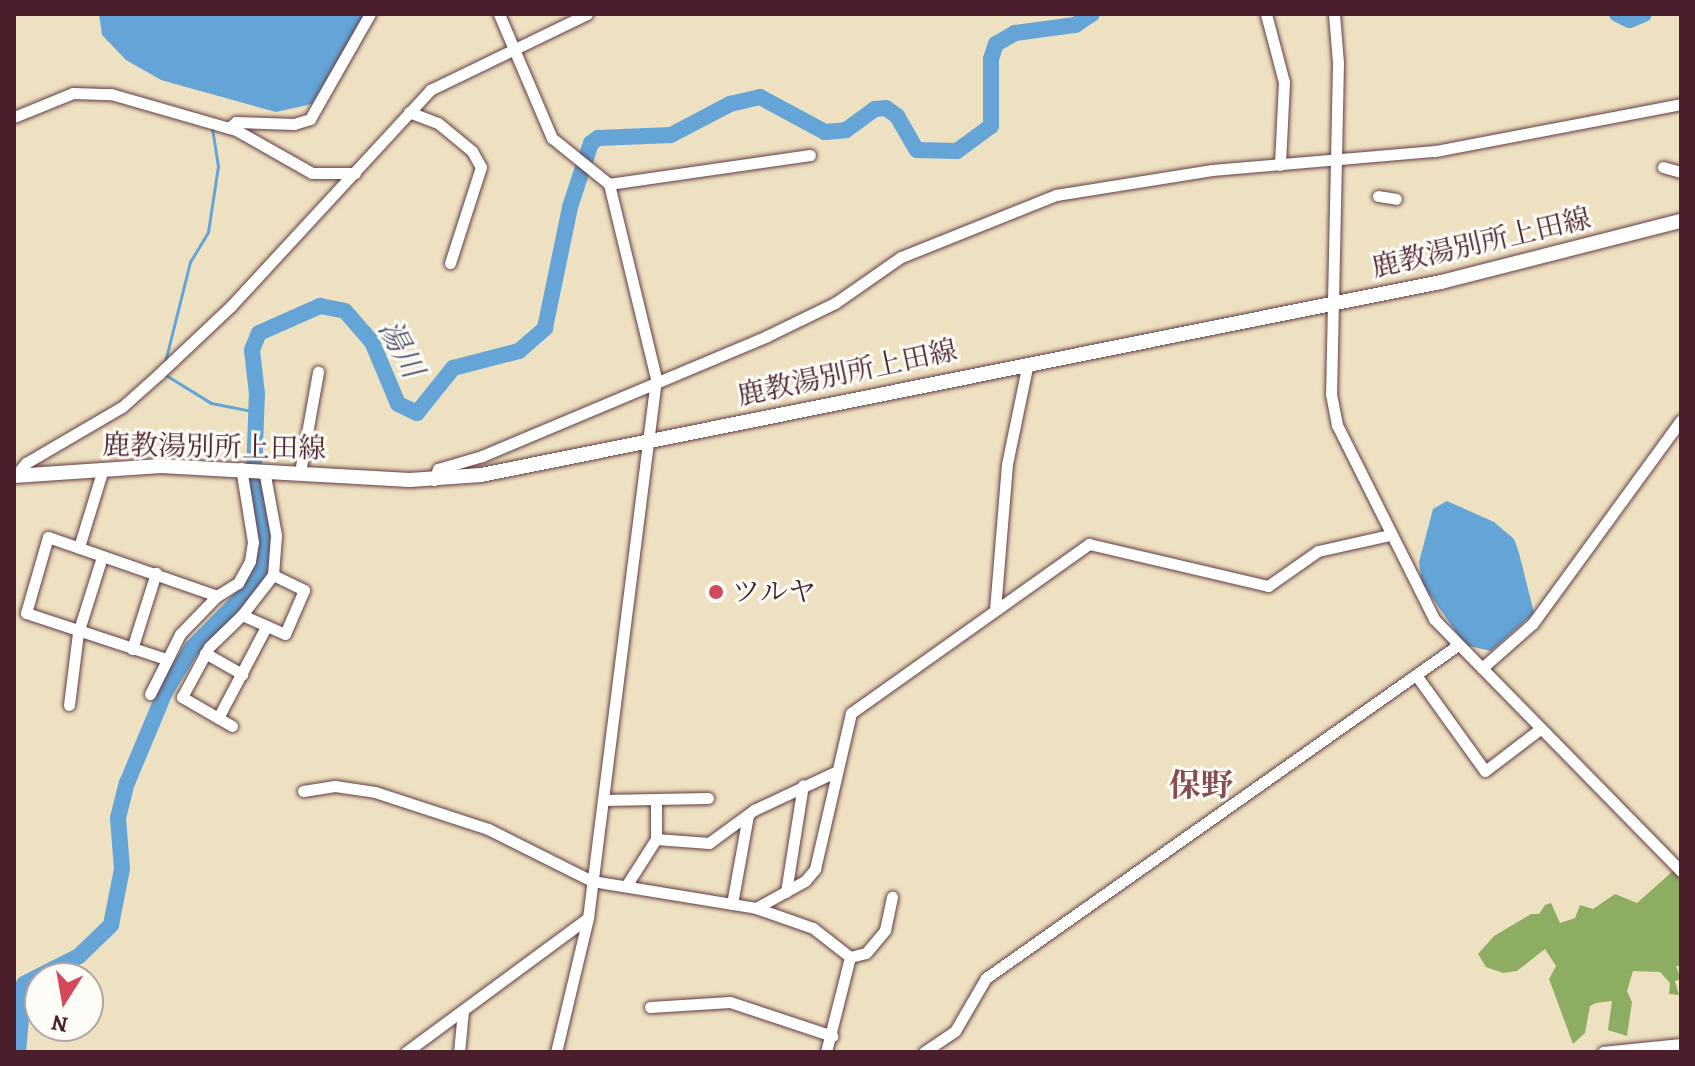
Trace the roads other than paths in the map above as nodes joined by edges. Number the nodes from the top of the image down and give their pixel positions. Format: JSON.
{"nodes":[{"id":1,"x":370,"y":14,"type":"edge"},
{"id":2,"x":499,"y":14,"type":"edge"},
{"id":3,"x":587,"y":14,"type":"edge"},
{"id":4,"x":1266,"y":14,"type":"edge"},
{"id":5,"x":1334,"y":14,"type":"edge"},
{"id":6,"x":518,"y":50,"type":"junction"},
{"id":7,"x":1681,"y":104,"type":"edge"},
{"id":8,"x":409,"y":112,"type":"junction"},
{"id":9,"x":14,"y":117,"type":"edge"},
{"id":10,"x":229,"y":128,"type":"junction"},
{"id":11,"x":810,"y":155,"type":"dead end"},
{"id":12,"x":1334,"y":159,"type":"junction"},
{"id":13,"x":1280,"y":165,"type":"junction"},
{"id":14,"x":1663,"y":167,"type":"dead end"},
{"id":15,"x":1681,"y":172,"type":"edge"},
{"id":16,"x":356,"y":173,"type":"junction"},
{"id":17,"x":609,"y":184,"type":"junction"},
{"id":18,"x":1378,"y":196,"type":"dead end"},
{"id":19,"x":1396,"y":199,"type":"dead end"},
{"id":20,"x":1681,"y":221,"type":"edge"},
{"id":21,"x":450,"y":263,"type":"dead end"},
{"id":22,"x":1332,"y":303,"type":"junction"},
{"id":23,"x":1028,"y":363,"type":"junction"},
{"id":24,"x":318,"y":372,"type":"dead end"},
{"id":25,"x":656,"y":379,"type":"junction"},
{"id":26,"x":1681,"y":420,"type":"edge"},
{"id":27,"x":648,"y":442,"type":"junction"},
{"id":28,"x":243,"y":468,"type":"junction"},
{"id":29,"x":103,"y":469,"type":"junction"},
{"id":30,"x":263,"y":470,"type":"junction"},
{"id":31,"x":300,"y":472,"type":"junction"},
{"id":32,"x":14,"y":476,"type":"edge"},
{"id":33,"x":434,"y":480,"type":"junction"},
{"id":34,"x":1390,"y":535,"type":"junction"},
{"id":35,"x":79,"y":547,"type":"junction"},
{"id":36,"x":102,"y":557,"type":"junction"},
{"id":37,"x":156,"y":573,"type":"junction"},
{"id":38,"x":273,"y":575,"type":"junction"},
{"id":39,"x":217,"y":596,"type":"junction"},
{"id":40,"x":995,"y":610,"type":"junction"},
{"id":41,"x":242,"y":615,"type":"junction"},
{"id":42,"x":266,"y":627,"type":"junction"},
{"id":43,"x":78,"y":633,"type":"junction"},
{"id":44,"x":1458,"y":645,"type":"junction"},
{"id":45,"x":132,"y":649,"type":"junction"},
{"id":46,"x":205,"y":653,"type":"junction"},
{"id":47,"x":163,"y":658,"type":"junction"},
{"id":48,"x":1482,"y":668,"type":"junction"},
{"id":49,"x":242,"y":674,"type":"junction"},
{"id":50,"x":1416,"y":675,"type":"junction"},
{"id":51,"x":150,"y":694,"type":"dead end"},
{"id":52,"x":69,"y":705,"type":"dead end"},
{"id":53,"x":218,"y":718,"type":"junction"},
{"id":54,"x":232,"y":726,"type":"dead end"},
{"id":55,"x":1540,"y":729,"type":"junction"},
{"id":56,"x":835,"y":772,"type":"junction"},
{"id":57,"x":803,"y":785,"type":"junction"},
{"id":58,"x":303,"y":791,"type":"dead end"},
{"id":59,"x":708,"y":798,"type":"dead end"},
{"id":60,"x":603,"y":800,"type":"junction"},
{"id":61,"x":656,"y":801,"type":"junction"},
{"id":62,"x":748,"y":815,"type":"junction"},
{"id":63,"x":656,"y":839,"type":"junction"},
{"id":64,"x":1681,"y":871,"type":"edge"},
{"id":65,"x":592,"y":881,"type":"junction"},
{"id":66,"x":626,"y":886,"type":"junction"},
{"id":67,"x":786,"y":892,"type":"junction"},
{"id":68,"x":892,"y":897,"type":"dead end"},
{"id":69,"x":732,"y":904,"type":"junction"},
{"id":70,"x":756,"y":908,"type":"junction"},
{"id":71,"x":588,"y":918,"type":"junction"},
{"id":72,"x":850,"y":957,"type":"junction"},
{"id":73,"x":650,"y":1007,"type":"dead end"},
{"id":74,"x":463,"y":1011,"type":"junction"},
{"id":75,"x":832,"y":1036,"type":"junction"},
{"id":76,"x":1681,"y":1044,"type":"edge"},
{"id":77,"x":406,"y":1052,"type":"edge"},
{"id":78,"x":459,"y":1052,"type":"edge"},
{"id":79,"x":556,"y":1052,"type":"edge"},
{"id":80,"x":826,"y":1052,"type":"edge"},
{"id":81,"x":924,"y":1052,"type":"edge"},
{"id":82,"x":1603,"y":1052,"type":"edge"}],
"edges":[{"from":1,"to":10,"type":"street"},
{"from":2,"to":6,"type":"street"},
{"from":3,"to":6,"type":"street"},
{"from":4,"to":13,"type":"street"},
{"from":5,"to":12,"type":"street"},
{"from":6,"to":8,"type":"street"},
{"from":6,"to":17,"type":"street"},
{"from":7,"to":12,"type":"street"},
{"from":8,"to":16,"type":"street"},
{"from":8,"to":21,"type":"street"},
{"from":9,"to":10,"type":"street"},
{"from":10,"to":16,"type":"street"},
{"from":11,"to":17,"type":"street"},
{"from":12,"to":13,"type":"street"},
{"from":12,"to":22,"type":"street"},
{"from":13,"to":25,"type":"street"},
{"from":14,"to":15,"type":"street"},
{"from":16,"to":32,"type":"street"},
{"from":17,"to":25,"type":"street"},
{"from":18,"to":19,"type":"street"},
{"from":20,"to":22,"type":"main road","name":"鹿教湯別所上田線"},
{"from":22,"to":23,"type":"main road","name":"鹿教湯別所上田線"},
{"from":22,"to":34,"type":"street"},
{"from":23,"to":27,"type":"main road","name":"鹿教湯別所上田線"},
{"from":23,"to":40,"type":"street"},
{"from":24,"to":31,"type":"street"},
{"from":25,"to":27,"type":"street"},
{"from":25,"to":33,"type":"street"},
{"from":26,"to":48,"type":"street"},
{"from":27,"to":33,"type":"main road","name":"鹿教湯別所上田線"},
{"from":27,"to":60,"type":"street"},
{"from":28,"to":29,"type":"main road","name":"鹿教湯別所上田線"},
{"from":28,"to":30,"type":"main road","name":"鹿教湯別所上田線"},
{"from":28,"to":39,"type":"street"},
{"from":29,"to":32,"type":"main road","name":"鹿教湯別所上田線"},
{"from":29,"to":35,"type":"street"},
{"from":30,"to":31,"type":"main road","name":"鹿教湯別所上田線"},
{"from":30,"to":38,"type":"street"},
{"from":31,"to":33,"type":"main road","name":"鹿教湯別所上田線"},
{"from":34,"to":40,"type":"street"},
{"from":34,"to":44,"type":"street"},
{"from":35,"to":36,"type":"street"},
{"from":35,"to":43,"type":"street"},
{"from":36,"to":37,"type":"street"},
{"from":36,"to":43,"type":"street"},
{"from":37,"to":39,"type":"street"},
{"from":37,"to":45,"type":"street"},
{"from":38,"to":41,"type":"street"},
{"from":38,"to":42,"type":"street"},
{"from":39,"to":47,"type":"street"},
{"from":40,"to":56,"type":"street"},
{"from":41,"to":42,"type":"street"},
{"from":41,"to":46,"type":"street"},
{"from":42,"to":49,"type":"street"},
{"from":43,"to":45,"type":"street"},
{"from":43,"to":52,"type":"street"},
{"from":44,"to":48,"type":"street"},
{"from":44,"to":50,"type":"street"},
{"from":45,"to":47,"type":"street"},
{"from":46,"to":49,"type":"street"},
{"from":46,"to":53,"type":"street"},
{"from":47,"to":51,"type":"street"},
{"from":48,"to":55,"type":"street"},
{"from":49,"to":53,"type":"street"},
{"from":50,"to":55,"type":"street"},
{"from":50,"to":81,"type":"street"},
{"from":53,"to":54,"type":"street"},
{"from":55,"to":64,"type":"street"},
{"from":56,"to":57,"type":"street"},
{"from":56,"to":67,"type":"street"},
{"from":57,"to":62,"type":"street"},
{"from":57,"to":67,"type":"street"},
{"from":58,"to":65,"type":"street"},
{"from":59,"to":61,"type":"street"},
{"from":60,"to":61,"type":"street"},
{"from":60,"to":65,"type":"street"},
{"from":61,"to":63,"type":"street"},
{"from":62,"to":63,"type":"street"},
{"from":62,"to":69,"type":"street"},
{"from":63,"to":66,"type":"street"},
{"from":65,"to":66,"type":"street"},
{"from":65,"to":71,"type":"street"},
{"from":66,"to":69,"type":"street"},
{"from":67,"to":70,"type":"street"},
{"from":68,"to":72,"type":"street"},
{"from":69,"to":70,"type":"street"},
{"from":70,"to":72,"type":"street"},
{"from":71,"to":74,"type":"street"},
{"from":71,"to":79,"type":"street"},
{"from":72,"to":75,"type":"street"},
{"from":73,"to":75,"type":"street"},
{"from":74,"to":77,"type":"street"},
{"from":74,"to":78,"type":"street"},
{"from":75,"to":80,"type":"street"},
{"from":76,"to":82,"type":"street"}]}
